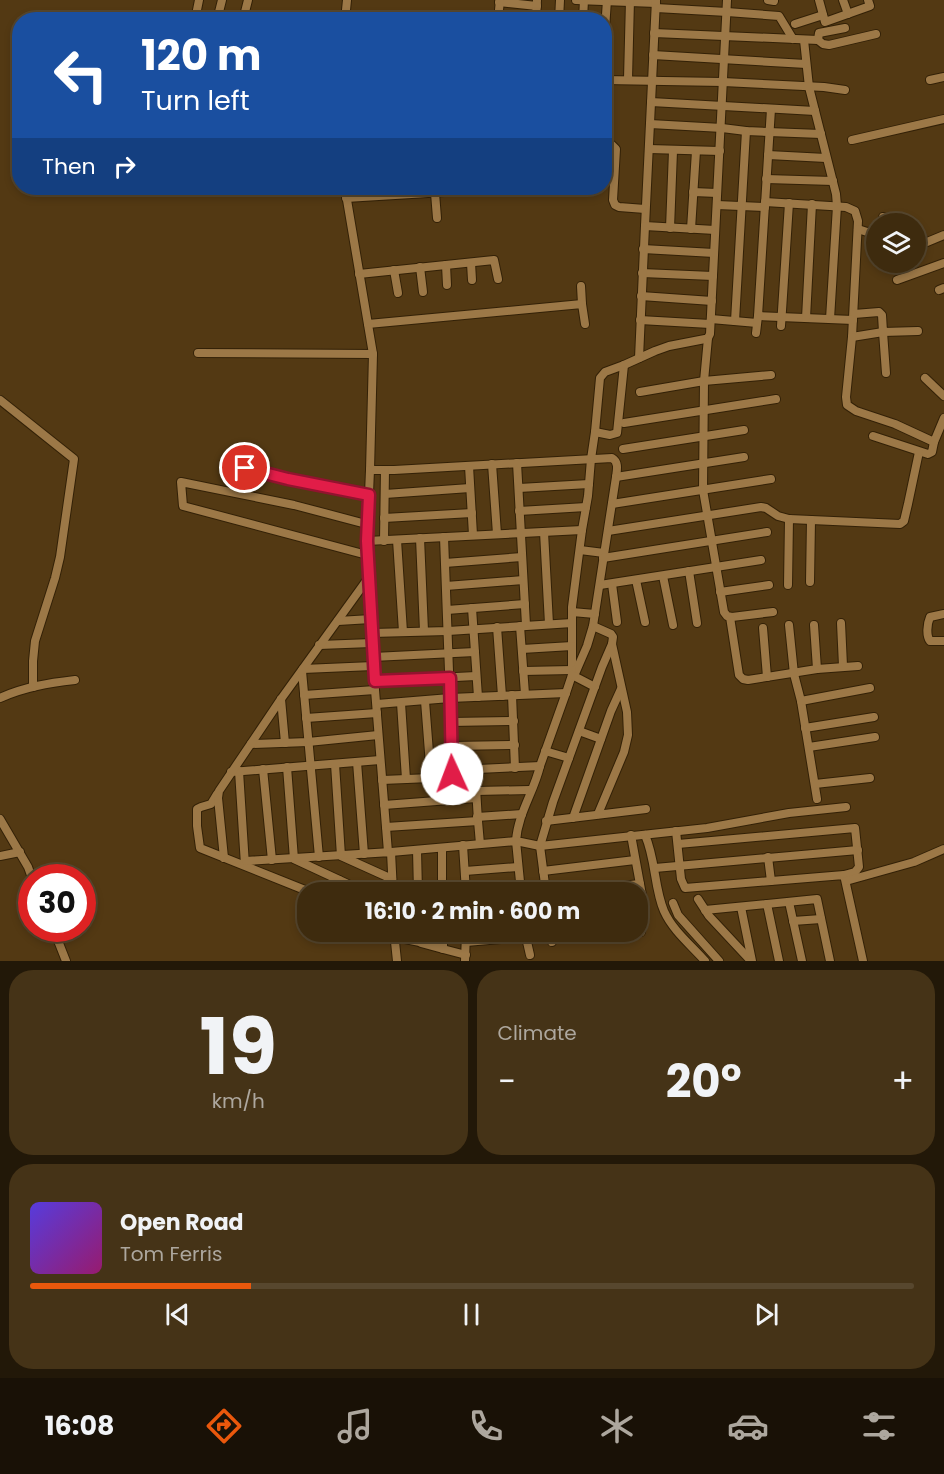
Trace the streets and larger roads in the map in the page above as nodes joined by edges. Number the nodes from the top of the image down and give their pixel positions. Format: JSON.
{"nodes":[{"id":1,"x":576,"y":0,"type":"edge"},
{"id":2,"x":584,"y":0,"type":"edge"},
{"id":3,"x":607,"y":0,"type":"edge"},
{"id":4,"x":727,"y":0,"type":"edge"},
{"id":5,"x":768,"y":0,"type":"edge"},
{"id":6,"x":819,"y":0,"type":"edge"},
{"id":7,"x":843,"y":0,"type":"edge"},
{"id":8,"x":868,"y":0,"type":"edge"},
{"id":9,"x":500,"y":1,"type":"edge"},
{"id":10,"x":630,"y":1,"type":"edge"},
{"id":11,"x":774,"y":1,"type":"edge"},
{"id":12,"x":537,"y":3,"type":"edge"},
{"id":13,"x":656,"y":4,"type":"edge"},
{"id":14,"x":727,"y":12,"type":"junction"},
{"id":15,"x":848,"y":14,"type":"junction"},
{"id":16,"x":823,"y":15,"type":"junction"},
{"id":17,"x":795,"y":24,"type":"dead end"},
{"id":18,"x":845,"y":28,"type":"dead end"},
{"id":19,"x":654,"y":33,"type":"junction"},
{"id":20,"x":876,"y":34,"type":"dead end"},
{"id":21,"x":725,"y":35,"type":"junction"},
{"id":22,"x":792,"y":39,"type":"junction"},
{"id":23,"x":804,"y":40,"type":"junction"},
{"id":24,"x":818,"y":40,"type":"junction"},
{"id":25,"x":653,"y":55,"type":"junction"},
{"id":26,"x":724,"y":59,"type":"junction"},
{"id":27,"x":806,"y":64,"type":"junction"},
{"id":28,"x":944,"y":77,"type":"edge"},
{"id":29,"x":628,"y":79,"type":"junction"},
{"id":30,"x":612,"y":80,"type":"edge"},
{"id":31,"x":651,"y":80,"type":"junction"},
{"id":32,"x":930,"y":80,"type":"dead end"},
{"id":33,"x":723,"y":82,"type":"junction"},
{"id":34,"x":809,"y":87,"type":"junction"},
{"id":35,"x":845,"y":90,"type":"dead end"},
{"id":36,"x":651,"y":102,"type":"junction"},
{"id":37,"x":723,"y":105,"type":"junction"},
{"id":38,"x":771,"y":109,"type":"junction"},
{"id":39,"x":815,"y":111,"type":"junction"},
{"id":40,"x":944,"y":119,"type":"edge"},
{"id":41,"x":650,"y":124,"type":"junction"},
{"id":42,"x":722,"y":128,"type":"junction"},
{"id":43,"x":746,"y":131,"type":"junction"},
{"id":44,"x":769,"y":132,"type":"junction"},
{"id":45,"x":821,"y":134,"type":"junction"},
{"id":46,"x":852,"y":140,"type":"dead end"},
{"id":47,"x":612,"y":145,"type":"edge"},
{"id":48,"x":649,"y":149,"type":"junction"},
{"id":49,"x":674,"y":151,"type":"junction"},
{"id":50,"x":696,"y":151,"type":"junction"},
{"id":51,"x":720,"y":152,"type":"junction"},
{"id":52,"x":768,"y":155,"type":"junction"},
{"id":53,"x":826,"y":158,"type":"junction"},
{"id":54,"x":766,"y":179,"type":"junction"},
{"id":55,"x":833,"y":181,"type":"junction"},
{"id":56,"x":693,"y":192,"type":"junction"},
{"id":57,"x":717,"y":193,"type":"junction"},
{"id":58,"x":346,"y":195,"type":"edge"},
{"id":59,"x":399,"y":195,"type":"edge"},
{"id":60,"x":435,"y":195,"type":"edge"},
{"id":61,"x":346,"y":198,"type":"junction"},
{"id":62,"x":789,"y":203,"type":"junction"},
{"id":63,"x":765,"y":204,"type":"junction"},
{"id":64,"x":812,"y":204,"type":"junction"},
{"id":65,"x":717,"y":205,"type":"junction"},
{"id":66,"x":837,"y":206,"type":"junction"},
{"id":67,"x":741,"y":207,"type":"junction"},
{"id":68,"x":645,"y":209,"type":"junction"},
{"id":69,"x":436,"y":218,"type":"dead end"},
{"id":70,"x":645,"y":226,"type":"junction"},
{"id":71,"x":670,"y":228,"type":"junction"},
{"id":72,"x":691,"y":229,"type":"junction"},
{"id":73,"x":858,"y":229,"type":"junction"},
{"id":74,"x":716,"y":230,"type":"junction"},
{"id":75,"x":866,"y":232,"type":"edge"},
{"id":76,"x":944,"y":236,"type":"edge"},
{"id":77,"x":926,"y":243,"type":"edge"},
{"id":78,"x":643,"y":249,"type":"junction"},
{"id":79,"x":714,"y":254,"type":"junction"},
{"id":80,"x":471,"y":263,"type":"junction"},
{"id":81,"x":944,"y":263,"type":"edge"},
{"id":82,"x":446,"y":265,"type":"junction"},
{"id":83,"x":420,"y":267,"type":"junction"},
{"id":84,"x":394,"y":270,"type":"junction"},
{"id":85,"x":642,"y":273,"type":"junction"},
{"id":86,"x":359,"y":274,"type":"junction"},
{"id":87,"x":713,"y":276,"type":"junction"},
{"id":88,"x":498,"y":279,"type":"dead end"},
{"id":89,"x":472,"y":280,"type":"dead end"},
{"id":90,"x":897,"y":280,"type":"dead end"},
{"id":91,"x":447,"y":285,"type":"dead end"},
{"id":92,"x":581,"y":286,"type":"dead end"},
{"id":93,"x":423,"y":292,"type":"dead end"},
{"id":94,"x":398,"y":293,"type":"dead end"},
{"id":95,"x":641,"y":296,"type":"junction"},
{"id":96,"x":712,"y":301,"type":"junction"},
{"id":97,"x":582,"y":304,"type":"junction"},
{"id":98,"x":782,"y":316,"type":"junction"},
{"id":99,"x":853,"y":317,"type":"junction"},
{"id":100,"x":806,"y":318,"type":"junction"},
{"id":101,"x":758,"y":319,"type":"junction"},
{"id":102,"x":640,"y":320,"type":"junction"},
{"id":103,"x":830,"y":320,"type":"junction"},
{"id":104,"x":711,"y":321,"type":"junction"},
{"id":105,"x":735,"y":321,"type":"junction"},
{"id":106,"x":368,"y":324,"type":"junction"},
{"id":107,"x":585,"y":324,"type":"dead end"},
{"id":108,"x":781,"y":326,"type":"dead end"},
{"id":109,"x":918,"y":331,"type":"dead end"},
{"id":110,"x":883,"y":332,"type":"junction"},
{"id":111,"x":756,"y":333,"type":"dead end"},
{"id":112,"x":852,"y":337,"type":"junction"},
{"id":113,"x":708,"y":342,"type":"junction"},
{"id":114,"x":198,"y":353,"type":"dead end"},
{"id":115,"x":373,"y":354,"type":"junction"},
{"id":116,"x":639,"y":358,"type":"junction"},
{"id":117,"x":624,"y":365,"type":"junction"},
{"id":118,"x":886,"y":373,"type":"dead end"},
{"id":119,"x":771,"y":375,"type":"dead end"},
{"id":120,"x":926,"y":378,"type":"dead end"},
{"id":121,"x":704,"y":379,"type":"junction"},
{"id":122,"x":640,"y":392,"type":"dead end"},
{"id":123,"x":944,"y":396,"type":"edge"},
{"id":124,"x":776,"y":399,"type":"dead end"},
{"id":125,"x":0,"y":400,"type":"edge"},
{"id":126,"x":704,"y":410,"type":"junction"},
{"id":127,"x":944,"y":418,"type":"edge"},
{"id":128,"x":624,"y":423,"type":"dead end"},
{"id":129,"x":744,"y":430,"type":"dead end"},
{"id":130,"x":595,"y":432,"type":"junction"},
{"id":131,"x":873,"y":436,"type":"dead end"},
{"id":132,"x":703,"y":437,"type":"junction"},
{"id":133,"x":934,"y":442,"type":"junction"},
{"id":134,"x":623,"y":449,"type":"dead end"},
{"id":135,"x":919,"y":452,"type":"junction"},
{"id":136,"x":744,"y":457,"type":"dead end"},
{"id":137,"x":591,"y":459,"type":"junction"},
{"id":138,"x":517,"y":463,"type":"junction"},
{"id":139,"x":703,"y":463,"type":"junction"},
{"id":140,"x":231,"y":464,"type":"dead end"},
{"id":141,"x":492,"y":464,"type":"junction"},
{"id":142,"x":469,"y":466,"type":"junction"},
{"id":143,"x":370,"y":470,"type":"junction"},
{"id":144,"x":385,"y":470,"type":"junction"},
{"id":145,"x":616,"y":477,"type":"junction"},
{"id":146,"x":771,"y":479,"type":"dead end"},
{"id":147,"x":589,"y":484,"type":"junction"},
{"id":148,"x":470,"y":488,"type":"junction"},
{"id":149,"x":519,"y":488,"type":"junction"},
{"id":150,"x":703,"y":490,"type":"junction"},
{"id":151,"x":385,"y":494,"type":"junction"},
{"id":152,"x":369,"y":495,"type":"junction"},
{"id":153,"x":612,"y":504,"type":"junction"},
{"id":154,"x":586,"y":507,"type":"junction"},
{"id":155,"x":519,"y":511,"type":"junction"},
{"id":156,"x":472,"y":513,"type":"junction"},
{"id":157,"x":707,"y":516,"type":"junction"},
{"id":158,"x":384,"y":518,"type":"junction"},
{"id":159,"x":789,"y":519,"type":"junction"},
{"id":160,"x":811,"y":520,"type":"junction"},
{"id":161,"x":366,"y":524,"type":"junction"},
{"id":162,"x":582,"y":530,"type":"junction"},
{"id":163,"x":608,"y":531,"type":"junction"},
{"id":164,"x":544,"y":532,"type":"junction"},
{"id":165,"x":767,"y":532,"type":"dead end"},
{"id":166,"x":520,"y":533,"type":"junction"},
{"id":167,"x":498,"y":534,"type":"junction"},
{"id":168,"x":473,"y":535,"type":"junction"},
{"id":169,"x":444,"y":537,"type":"junction"},
{"id":170,"x":420,"y":538,"type":"junction"},
{"id":171,"x":397,"y":540,"type":"junction"},
{"id":172,"x":367,"y":541,"type":"junction"},
{"id":173,"x":384,"y":541,"type":"junction"},
{"id":174,"x":712,"y":542,"type":"junction"},
{"id":175,"x":579,"y":550,"type":"junction"},
{"id":176,"x":367,"y":555,"type":"junction"},
{"id":177,"x":604,"y":555,"type":"junction"},
{"id":178,"x":522,"y":557,"type":"junction"},
{"id":179,"x":761,"y":560,"type":"dead end"},
{"id":180,"x":445,"y":562,"type":"junction"},
{"id":181,"x":716,"y":567,"type":"junction"},
{"id":182,"x":689,"y":571,"type":"junction"},
{"id":183,"x":663,"y":576,"type":"junction"},
{"id":184,"x":369,"y":577,"type":"junction"},
{"id":185,"x":523,"y":580,"type":"junction"},
{"id":186,"x":636,"y":580,"type":"junction"},
{"id":187,"x":810,"y":582,"type":"dead end"},
{"id":188,"x":612,"y":584,"type":"junction"},
{"id":189,"x":600,"y":585,"type":"junction"},
{"id":190,"x":769,"y":585,"type":"dead end"},
{"id":191,"x":788,"y":585,"type":"dead end"},
{"id":192,"x":446,"y":586,"type":"junction"},
{"id":193,"x":720,"y":592,"type":"junction"},
{"id":194,"x":525,"y":604,"type":"junction"},
{"id":195,"x":472,"y":608,"type":"junction"},
{"id":196,"x":447,"y":610,"type":"junction"},
{"id":197,"x":572,"y":612,"type":"junction"},
{"id":198,"x":773,"y":612,"type":"dead end"},
{"id":199,"x":595,"y":614,"type":"junction"},
{"id":200,"x":944,"y":614,"type":"edge"},
{"id":201,"x":730,"y":617,"type":"junction"},
{"id":202,"x":371,"y":619,"type":"junction"},
{"id":203,"x":338,"y":621,"type":"junction"},
{"id":204,"x":617,"y":622,"type":"dead end"},
{"id":205,"x":645,"y":622,"type":"dead end"},
{"id":206,"x":572,"y":623,"type":"junction"},
{"id":207,"x":697,"y":623,"type":"dead end"},
{"id":208,"x":841,"y":623,"type":"dead end"},
{"id":209,"x":549,"y":624,"type":"junction"},
{"id":210,"x":673,"y":625,"type":"dead end"},
{"id":211,"x":789,"y":625,"type":"dead end"},
{"id":212,"x":814,"y":625,"type":"dead end"},
{"id":213,"x":523,"y":626,"type":"junction"},
{"id":214,"x":593,"y":626,"type":"junction"},
{"id":215,"x":497,"y":627,"type":"junction"},
{"id":216,"x":764,"y":628,"type":"dead end"},
{"id":217,"x":473,"y":629,"type":"junction"},
{"id":218,"x":424,"y":631,"type":"junction"},
{"id":219,"x":448,"y":631,"type":"junction"},
{"id":220,"x":403,"y":632,"type":"junction"},
{"id":221,"x":372,"y":633,"type":"junction"},
{"id":222,"x":944,"y":640,"type":"edge"},
{"id":223,"x":372,"y":643,"type":"junction"},
{"id":224,"x":612,"y":644,"type":"junction"},
{"id":225,"x":320,"y":645,"type":"junction"},
{"id":226,"x":572,"y":646,"type":"junction"},
{"id":227,"x":522,"y":650,"type":"junction"},
{"id":228,"x":475,"y":652,"type":"junction"},
{"id":229,"x":449,"y":654,"type":"junction"},
{"id":230,"x":373,"y":662,"type":"junction"},
{"id":231,"x":843,"y":666,"type":"junction"},
{"id":232,"x":858,"y":666,"type":"dead end"},
{"id":233,"x":817,"y":669,"type":"junction"},
{"id":234,"x":303,"y":670,"type":"junction"},
{"id":235,"x":523,"y":672,"type":"junction"},
{"id":236,"x":572,"y":673,"type":"junction"},
{"id":237,"x":794,"y":674,"type":"junction"},
{"id":238,"x":476,"y":676,"type":"junction"},
{"id":239,"x":767,"y":676,"type":"junction"},
{"id":240,"x":450,"y":678,"type":"junction"},
{"id":241,"x":75,"y":680,"type":"dead end"},
{"id":242,"x":375,"y":681,"type":"junction"},
{"id":243,"x":33,"y":687,"type":"junction"},
{"id":244,"x":595,"y":687,"type":"junction"},
{"id":245,"x":622,"y":688,"type":"junction"},
{"id":246,"x":870,"y":688,"type":"dead end"},
{"id":247,"x":375,"y":690,"type":"junction"},
{"id":248,"x":566,"y":693,"type":"junction"},
{"id":249,"x":304,"y":694,"type":"junction"},
{"id":250,"x":525,"y":694,"type":"junction"},
{"id":251,"x":512,"y":695,"type":"junction"},
{"id":252,"x":502,"y":696,"type":"junction"},
{"id":253,"x":477,"y":697,"type":"junction"},
{"id":254,"x":0,"y":698,"type":"edge"},
{"id":255,"x":450,"y":698,"type":"junction"},
{"id":256,"x":281,"y":699,"type":"junction"},
{"id":257,"x":425,"y":701,"type":"junction"},
{"id":258,"x":801,"y":701,"type":"junction"},
{"id":259,"x":401,"y":703,"type":"junction"},
{"id":260,"x":377,"y":709,"type":"junction"},
{"id":261,"x":306,"y":717,"type":"junction"},
{"id":262,"x":874,"y":717,"type":"dead end"},
{"id":263,"x":513,"y":721,"type":"junction"},
{"id":264,"x":450,"y":722,"type":"junction"},
{"id":265,"x":805,"y":728,"type":"junction"},
{"id":266,"x":579,"y":731,"type":"junction"},
{"id":267,"x":378,"y":735,"type":"junction"},
{"id":268,"x":875,"y":737,"type":"dead end"},
{"id":269,"x":601,"y":739,"type":"junction"},
{"id":270,"x":308,"y":742,"type":"junction"},
{"id":271,"x":285,"y":743,"type":"junction"},
{"id":272,"x":251,"y":744,"type":"junction"},
{"id":273,"x":515,"y":745,"type":"junction"},
{"id":274,"x":452,"y":746,"type":"junction"},
{"id":275,"x":809,"y":747,"type":"junction"},
{"id":276,"x":545,"y":751,"type":"junction"},
{"id":277,"x":569,"y":758,"type":"junction"},
{"id":278,"x":380,"y":760,"type":"junction"},
{"id":279,"x":357,"y":762,"type":"junction"},
{"id":280,"x":335,"y":764,"type":"junction"},
{"id":281,"x":310,"y":765,"type":"junction"},
{"id":282,"x":540,"y":766,"type":"junction"},
{"id":283,"x":287,"y":767,"type":"junction"},
{"id":284,"x":515,"y":768,"type":"junction"},
{"id":285,"x":263,"y":769,"type":"junction"},
{"id":286,"x":235,"y":772,"type":"junction"},
{"id":287,"x":475,"y":772,"type":"junction"},
{"id":288,"x":452,"y":774,"type":"junction"},
{"id":289,"x":431,"y":778,"type":"junction"},
{"id":290,"x":870,"y":778,"type":"dead end"},
{"id":291,"x":406,"y":779,"type":"junction"},
{"id":292,"x":382,"y":780,"type":"junction"},
{"id":293,"x":815,"y":784,"type":"junction"},
{"id":294,"x":531,"y":790,"type":"junction"},
{"id":295,"x":218,"y":794,"type":"junction"},
{"id":296,"x":476,"y":794,"type":"junction"},
{"id":297,"x":817,"y":800,"type":"dead end"},
{"id":298,"x":384,"y":805,"type":"junction"},
{"id":299,"x":846,"y":807,"type":"dead end"},
{"id":300,"x":646,"y":809,"type":"dead end"},
{"id":301,"x":522,"y":814,"type":"junction"},
{"id":302,"x":598,"y":814,"type":"junction"},
{"id":303,"x":573,"y":818,"type":"junction"},
{"id":304,"x":0,"y":819,"type":"edge"},
{"id":305,"x":478,"y":819,"type":"junction"},
{"id":306,"x":546,"y":821,"type":"junction"},
{"id":307,"x":386,"y":827,"type":"junction"},
{"id":308,"x":676,"y":831,"type":"junction"},
{"id":309,"x":631,"y":835,"type":"junction"},
{"id":310,"x":645,"y":835,"type":"junction"},
{"id":311,"x":516,"y":841,"type":"junction"},
{"id":312,"x":480,"y":844,"type":"junction"},
{"id":313,"x":678,"y":844,"type":"junction"},
{"id":314,"x":464,"y":845,"type":"junction"},
{"id":315,"x":540,"y":846,"type":"junction"},
{"id":316,"x":442,"y":848,"type":"junction"},
{"id":317,"x":944,"y":849,"type":"edge"},
{"id":318,"x":417,"y":850,"type":"junction"},
{"id":319,"x":858,"y":850,"type":"junction"},
{"id":320,"x":20,"y":852,"type":"junction"},
{"id":321,"x":390,"y":852,"type":"junction"},
{"id":322,"x":364,"y":854,"type":"junction"},
{"id":323,"x":0,"y":856,"type":"edge"},
{"id":324,"x":341,"y":856,"type":"junction"},
{"id":325,"x":319,"y":857,"type":"junction"},
{"id":326,"x":768,"y":857,"type":"junction"},
{"id":327,"x":224,"y":858,"type":"junction"},
{"id":328,"x":294,"y":859,"type":"junction"},
{"id":329,"x":272,"y":860,"type":"junction"},
{"id":330,"x":635,"y":860,"type":"junction"},
{"id":331,"x":26,"y":864,"type":"edge"},
{"id":332,"x":245,"y":864,"type":"junction"},
{"id":333,"x":680,"y":866,"type":"junction"},
{"id":334,"x":519,"y":867,"type":"junction"},
{"id":335,"x":655,"y":868,"type":"junction"},
{"id":336,"x":543,"y":870,"type":"junction"},
{"id":337,"x":465,"y":871,"type":"junction"},
{"id":338,"x":845,"y":878,"type":"junction"},
{"id":339,"x":392,"y":879,"type":"junction"},
{"id":340,"x":339,"y":880,"type":"joint"},
{"id":341,"x":771,"y":881,"type":"junction"},
{"id":342,"x":343,"y":882,"type":"edge"},
{"id":343,"x":392,"y":882,"type":"edge"},
{"id":344,"x":418,"y":882,"type":"edge"},
{"id":345,"x":442,"y":882,"type":"edge"},
{"id":346,"x":466,"y":882,"type":"edge"},
{"id":347,"x":520,"y":882,"type":"edge"},
{"id":348,"x":545,"y":882,"type":"edge"},
{"id":349,"x":640,"y":882,"type":"edge"},
{"id":350,"x":297,"y":886,"type":"edge"},
{"id":351,"x":698,"y":899,"type":"dead end"},
{"id":352,"x":789,"y":902,"type":"junction"},
{"id":353,"x":673,"y":903,"type":"dead end"},
{"id":354,"x":767,"y":904,"type":"junction"},
{"id":355,"x":741,"y":907,"type":"junction"},
{"id":356,"x":717,"y":909,"type":"junction"},
{"id":357,"x":705,"y":910,"type":"junction"},
{"id":358,"x":821,"y":919,"type":"junction"},
{"id":359,"x":793,"y":921,"type":"junction"},
{"id":360,"x":720,"y":928,"type":"junction"},
{"id":361,"x":59,"y":942,"type":"edge"},
{"id":362,"x":395,"y":942,"type":"edge"},
{"id":363,"x":420,"y":942,"type":"edge"},
{"id":364,"x":443,"y":942,"type":"edge"},
{"id":365,"x":466,"y":942,"type":"edge"},
{"id":366,"x":527,"y":942,"type":"edge"},
{"id":367,"x":443,"y":949,"type":"junction"},
{"id":368,"x":530,"y":955,"type":"dead end"},
{"id":369,"x":466,"y":958,"type":"edge"},
{"id":370,"x":66,"y":961,"type":"edge"},
{"id":371,"x":397,"y":961,"type":"edge"},
{"id":372,"x":705,"y":961,"type":"edge"},
{"id":373,"x":719,"y":961,"type":"edge"},
{"id":374,"x":750,"y":961,"type":"edge"},
{"id":375,"x":779,"y":961,"type":"edge"},
{"id":376,"x":802,"y":961,"type":"edge"},
{"id":377,"x":830,"y":961,"type":"edge"},
{"id":378,"x":863,"y":961,"type":"edge"}],
"edges":[{"from":1,"to":2,"type":"street"},
{"from":2,"to":3,"type":"street"},
{"from":3,"to":10,"type":"street"},
{"from":4,"to":14,"type":"street"},
{"from":5,"to":11,"type":"street"},
{"from":6,"to":16,"type":"street"},
{"from":7,"to":15,"type":"street"},
{"from":8,"to":15,"type":"street"},
{"from":9,"to":12,"type":"street"},
{"from":10,"to":13,"type":"street"},
{"from":10,"to":29,"type":"street"},
{"from":13,"to":14,"type":"street"},
{"from":13,"to":19,"type":"street"},
{"from":14,"to":21,"type":"street"},
{"from":14,"to":22,"type":"street"},
{"from":15,"to":16,"type":"street"},
{"from":16,"to":17,"type":"street"},
{"from":18,"to":24,"type":"street"},
{"from":19,"to":21,"type":"street"},
{"from":19,"to":25,"type":"street"},
{"from":20,"to":24,"type":"street"},
{"from":21,"to":22,"type":"street"},
{"from":21,"to":26,"type":"street"},
{"from":22,"to":23,"type":"street"},
{"from":23,"to":24,"type":"street"},
{"from":23,"to":27,"type":"street"},
{"from":25,"to":26,"type":"street"},
{"from":25,"to":31,"type":"street"},
{"from":26,"to":27,"type":"street"},
{"from":26,"to":33,"type":"street"},
{"from":27,"to":34,"type":"street"},
{"from":28,"to":32,"type":"street"},
{"from":29,"to":30,"type":"street"},
{"from":29,"to":31,"type":"street"},
{"from":31,"to":33,"type":"street"},
{"from":31,"to":36,"type":"street"},
{"from":33,"to":34,"type":"street"},
{"from":33,"to":37,"type":"street"},
{"from":34,"to":35,"type":"street"},
{"from":34,"to":39,"type":"street"},
{"from":36,"to":37,"type":"street"},
{"from":36,"to":41,"type":"street"},
{"from":37,"to":38,"type":"street"},
{"from":37,"to":42,"type":"street"},
{"from":38,"to":39,"type":"street"},
{"from":38,"to":44,"type":"street"},
{"from":39,"to":45,"type":"street"},
{"from":40,"to":46,"type":"street"},
{"from":41,"to":42,"type":"street"},
{"from":41,"to":48,"type":"street"},
{"from":42,"to":43,"type":"street"},
{"from":42,"to":51,"type":"street"},
{"from":43,"to":44,"type":"street"},
{"from":43,"to":67,"type":"street"},
{"from":44,"to":45,"type":"street"},
{"from":44,"to":52,"type":"street"},
{"from":45,"to":53,"type":"street"},
{"from":47,"to":68,"type":"street"},
{"from":48,"to":49,"type":"street"},
{"from":48,"to":68,"type":"street"},
{"from":49,"to":50,"type":"street"},
{"from":49,"to":71,"type":"street"},
{"from":50,"to":51,"type":"street"},
{"from":50,"to":56,"type":"street"},
{"from":51,"to":57,"type":"street"},
{"from":52,"to":53,"type":"street"},
{"from":52,"to":54,"type":"street"},
{"from":53,"to":55,"type":"street"},
{"from":54,"to":55,"type":"street"},
{"from":54,"to":63,"type":"street"},
{"from":55,"to":66,"type":"street"},
{"from":56,"to":57,"type":"street"},
{"from":56,"to":72,"type":"street"},
{"from":57,"to":65,"type":"street"},
{"from":58,"to":61,"type":"street"},
{"from":59,"to":61,"type":"street"},
{"from":60,"to":69,"type":"street"},
{"from":61,"to":86,"type":"street"},
{"from":62,"to":63,"type":"street"},
{"from":62,"to":64,"type":"street"},
{"from":62,"to":98,"type":"street"},
{"from":63,"to":67,"type":"street"},
{"from":63,"to":101,"type":"street"},
{"from":64,"to":66,"type":"street"},
{"from":64,"to":100,"type":"street"},
{"from":65,"to":67,"type":"street"},
{"from":65,"to":74,"type":"street"},
{"from":66,"to":73,"type":"street"},
{"from":66,"to":103,"type":"street"},
{"from":67,"to":105,"type":"street"},
{"from":68,"to":70,"type":"street"},
{"from":70,"to":71,"type":"street"},
{"from":70,"to":78,"type":"street"},
{"from":71,"to":72,"type":"street"},
{"from":72,"to":74,"type":"street"},
{"from":73,"to":75,"type":"street"},
{"from":73,"to":99,"type":"street"},
{"from":74,"to":79,"type":"street"},
{"from":76,"to":77,"type":"street"},
{"from":78,"to":79,"type":"street"},
{"from":78,"to":85,"type":"street"},
{"from":79,"to":87,"type":"street"},
{"from":80,"to":82,"type":"street"},
{"from":80,"to":88,"type":"street"},
{"from":80,"to":89,"type":"street"},
{"from":81,"to":90,"type":"street"},
{"from":82,"to":83,"type":"street"},
{"from":82,"to":91,"type":"street"},
{"from":83,"to":84,"type":"street"},
{"from":83,"to":93,"type":"street"},
{"from":84,"to":86,"type":"street"},
{"from":84,"to":94,"type":"street"},
{"from":85,"to":87,"type":"street"},
{"from":85,"to":95,"type":"street"},
{"from":86,"to":106,"type":"street"},
{"from":87,"to":96,"type":"street"},
{"from":92,"to":97,"type":"street"},
{"from":95,"to":96,"type":"street"},
{"from":95,"to":102,"type":"street"},
{"from":96,"to":104,"type":"street"},
{"from":97,"to":106,"type":"street"},
{"from":97,"to":107,"type":"street"},
{"from":98,"to":100,"type":"street"},
{"from":98,"to":101,"type":"street"},
{"from":98,"to":108,"type":"street"},
{"from":99,"to":103,"type":"street"},
{"from":99,"to":110,"type":"street"},
{"from":99,"to":112,"type":"street"},
{"from":100,"to":103,"type":"street"},
{"from":101,"to":105,"type":"street"},
{"from":101,"to":111,"type":"street"},
{"from":102,"to":104,"type":"street"},
{"from":102,"to":116,"type":"street"},
{"from":104,"to":105,"type":"street"},
{"from":104,"to":113,"type":"street"},
{"from":106,"to":115,"type":"street"},
{"from":109,"to":110,"type":"street"},
{"from":110,"to":112,"type":"street"},
{"from":110,"to":118,"type":"street"},
{"from":112,"to":133,"type":"street"},
{"from":113,"to":116,"type":"street"},
{"from":113,"to":121,"type":"street"},
{"from":114,"to":115,"type":"street"},
{"from":115,"to":143,"type":"street"},
{"from":116,"to":117,"type":"street"},
{"from":117,"to":130,"type":"street"},
{"from":117,"to":130,"type":"street"},
{"from":119,"to":121,"type":"street"},
{"from":120,"to":123,"type":"street"},
{"from":121,"to":122,"type":"street"},
{"from":121,"to":126,"type":"street"},
{"from":124,"to":126,"type":"street"},
{"from":125,"to":243,"type":"street"},
{"from":126,"to":128,"type":"street"},
{"from":126,"to":132,"type":"street"},
{"from":127,"to":133,"type":"street"},
{"from":129,"to":132,"type":"street"},
{"from":130,"to":137,"type":"street"},
{"from":131,"to":135,"type":"street"},
{"from":132,"to":134,"type":"street"},
{"from":132,"to":139,"type":"street"},
{"from":133,"to":135,"type":"street"},
{"from":135,"to":160,"type":"street"},
{"from":136,"to":139,"type":"street"},
{"from":137,"to":138,"type":"street"},
{"from":137,"to":145,"type":"street"},
{"from":137,"to":147,"type":"street"},
{"from":138,"to":141,"type":"street"},
{"from":138,"to":149,"type":"street"},
{"from":139,"to":145,"type":"street"},
{"from":139,"to":150,"type":"street"},
{"from":140,"to":152,"type":"street"},
{"from":141,"to":142,"type":"street"},
{"from":141,"to":167,"type":"street"},
{"from":142,"to":144,"type":"street"},
{"from":142,"to":148,"type":"street"},
{"from":143,"to":144,"type":"street"},
{"from":143,"to":152,"type":"street"},
{"from":144,"to":151,"type":"street"},
{"from":145,"to":153,"type":"street"},
{"from":146,"to":150,"type":"street"},
{"from":147,"to":149,"type":"street"},
{"from":147,"to":154,"type":"street"},
{"from":148,"to":151,"type":"street"},
{"from":148,"to":156,"type":"street"},
{"from":149,"to":155,"type":"street"},
{"from":150,"to":153,"type":"street"},
{"from":150,"to":157,"type":"street"},
{"from":151,"to":158,"type":"street"},
{"from":152,"to":161,"type":"street"},
{"from":153,"to":163,"type":"street"},
{"from":154,"to":155,"type":"street"},
{"from":154,"to":162,"type":"street"},
{"from":155,"to":166,"type":"street"},
{"from":156,"to":158,"type":"street"},
{"from":156,"to":168,"type":"street"},
{"from":157,"to":159,"type":"street"},
{"from":157,"to":163,"type":"street"},
{"from":157,"to":174,"type":"street"},
{"from":158,"to":173,"type":"street"},
{"from":159,"to":160,"type":"street"},
{"from":159,"to":191,"type":"street"},
{"from":160,"to":187,"type":"street"},
{"from":161,"to":172,"type":"street"},
{"from":161,"to":176,"type":"street"},
{"from":162,"to":164,"type":"street"},
{"from":162,"to":175,"type":"street"},
{"from":163,"to":177,"type":"street"},
{"from":164,"to":166,"type":"street"},
{"from":164,"to":209,"type":"street"},
{"from":165,"to":174,"type":"street"},
{"from":166,"to":167,"type":"street"},
{"from":166,"to":178,"type":"street"},
{"from":167,"to":168,"type":"street"},
{"from":168,"to":169,"type":"street"},
{"from":169,"to":170,"type":"street"},
{"from":169,"to":180,"type":"street"},
{"from":170,"to":171,"type":"street"},
{"from":170,"to":218,"type":"street"},
{"from":171,"to":173,"type":"street"},
{"from":171,"to":220,"type":"street"},
{"from":172,"to":173,"type":"street"},
{"from":172,"to":176,"type":"street"},
{"from":174,"to":177,"type":"street"},
{"from":174,"to":181,"type":"street"},
{"from":175,"to":177,"type":"street"},
{"from":175,"to":197,"type":"street"},
{"from":176,"to":184,"type":"street"},
{"from":177,"to":189,"type":"street"},
{"from":178,"to":180,"type":"street"},
{"from":178,"to":185,"type":"street"},
{"from":179,"to":181,"type":"street"},
{"from":180,"to":192,"type":"street"},
{"from":181,"to":182,"type":"street"},
{"from":181,"to":193,"type":"street"},
{"from":182,"to":183,"type":"street"},
{"from":182,"to":207,"type":"street"},
{"from":183,"to":186,"type":"street"},
{"from":183,"to":210,"type":"street"},
{"from":184,"to":202,"type":"street"},
{"from":184,"to":203,"type":"street"},
{"from":185,"to":192,"type":"street"},
{"from":185,"to":194,"type":"street"},
{"from":186,"to":188,"type":"street"},
{"from":186,"to":205,"type":"street"},
{"from":188,"to":189,"type":"street"},
{"from":188,"to":204,"type":"street"},
{"from":189,"to":199,"type":"street"},
{"from":190,"to":193,"type":"street"},
{"from":192,"to":196,"type":"street"},
{"from":193,"to":201,"type":"street"},
{"from":194,"to":195,"type":"street"},
{"from":194,"to":213,"type":"street"},
{"from":195,"to":196,"type":"street"},
{"from":195,"to":217,"type":"street"},
{"from":196,"to":219,"type":"street"},
{"from":197,"to":199,"type":"street"},
{"from":197,"to":206,"type":"street"},
{"from":198,"to":201,"type":"street"},
{"from":199,"to":214,"type":"street"},
{"from":200,"to":222,"type":"street"},
{"from":201,"to":239,"type":"street"},
{"from":202,"to":203,"type":"street"},
{"from":202,"to":221,"type":"street"},
{"from":203,"to":225,"type":"street"},
{"from":206,"to":209,"type":"street"},
{"from":206,"to":226,"type":"street"},
{"from":208,"to":231,"type":"street"},
{"from":209,"to":213,"type":"street"},
{"from":211,"to":237,"type":"street"},
{"from":212,"to":233,"type":"street"},
{"from":213,"to":215,"type":"street"},
{"from":213,"to":227,"type":"street"},
{"from":214,"to":224,"type":"street"},
{"from":214,"to":236,"type":"street"},
{"from":215,"to":217,"type":"street"},
{"from":215,"to":252,"type":"street"},
{"from":216,"to":239,"type":"street"},
{"from":217,"to":219,"type":"street"},
{"from":217,"to":228,"type":"street"},
{"from":218,"to":219,"type":"street"},
{"from":218,"to":220,"type":"street"},
{"from":219,"to":229,"type":"street"},
{"from":220,"to":221,"type":"street"},
{"from":221,"to":223,"type":"street"},
{"from":223,"to":225,"type":"street"},
{"from":223,"to":230,"type":"street"},
{"from":224,"to":244,"type":"street"},
{"from":224,"to":245,"type":"street"},
{"from":225,"to":234,"type":"street"},
{"from":226,"to":227,"type":"street"},
{"from":226,"to":236,"type":"street"},
{"from":227,"to":235,"type":"street"},
{"from":228,"to":229,"type":"street"},
{"from":228,"to":238,"type":"street"},
{"from":229,"to":230,"type":"street"},
{"from":229,"to":240,"type":"street"},
{"from":230,"to":234,"type":"street"},
{"from":230,"to":242,"type":"street"},
{"from":231,"to":232,"type":"street"},
{"from":231,"to":233,"type":"street"},
{"from":233,"to":237,"type":"street"},
{"from":234,"to":249,"type":"street"},
{"from":234,"to":256,"type":"street"},
{"from":235,"to":236,"type":"street"},
{"from":235,"to":250,"type":"street"},
{"from":236,"to":244,"type":"street"},
{"from":236,"to":248,"type":"street"},
{"from":237,"to":239,"type":"street"},
{"from":237,"to":258,"type":"street"},
{"from":238,"to":240,"type":"street"},
{"from":238,"to":253,"type":"street"},
{"from":240,"to":242,"type":"street"},
{"from":240,"to":255,"type":"street"},
{"from":241,"to":243,"type":"street"},
{"from":242,"to":247,"type":"street"},
{"from":243,"to":254,"type":"street"},
{"from":244,"to":266,"type":"street"},
{"from":245,"to":269,"type":"street"},
{"from":245,"to":302,"type":"street"},
{"from":246,"to":258,"type":"street"},
{"from":247,"to":249,"type":"street"},
{"from":247,"to":260,"type":"street"},
{"from":248,"to":250,"type":"street"},
{"from":248,"to":276,"type":"street"},
{"from":249,"to":261,"type":"street"},
{"from":250,"to":251,"type":"street"},
{"from":251,"to":252,"type":"street"},
{"from":251,"to":263,"type":"street"},
{"from":252,"to":253,"type":"street"},
{"from":253,"to":255,"type":"street"},
{"from":255,"to":257,"type":"street"},
{"from":255,"to":264,"type":"street"},
{"from":256,"to":271,"type":"street"},
{"from":256,"to":272,"type":"street"},
{"from":257,"to":259,"type":"street"},
{"from":257,"to":289,"type":"street"},
{"from":258,"to":265,"type":"street"},
{"from":259,"to":260,"type":"street"},
{"from":259,"to":291,"type":"street"},
{"from":260,"to":261,"type":"street"},
{"from":260,"to":267,"type":"street"},
{"from":261,"to":270,"type":"street"},
{"from":262,"to":265,"type":"street"},
{"from":263,"to":264,"type":"street"},
{"from":263,"to":273,"type":"street"},
{"from":264,"to":274,"type":"street"},
{"from":265,"to":275,"type":"street"},
{"from":266,"to":269,"type":"street"},
{"from":266,"to":277,"type":"street"},
{"from":267,"to":270,"type":"street"},
{"from":267,"to":278,"type":"street"},
{"from":268,"to":275,"type":"street"},
{"from":269,"to":303,"type":"street"},
{"from":270,"to":271,"type":"street"},
{"from":270,"to":281,"type":"street"},
{"from":271,"to":272,"type":"street"},
{"from":272,"to":286,"type":"street"},
{"from":273,"to":274,"type":"street"},
{"from":273,"to":284,"type":"street"},
{"from":274,"to":288,"type":"street"},
{"from":275,"to":293,"type":"street"},
{"from":276,"to":277,"type":"street"},
{"from":276,"to":282,"type":"street"},
{"from":277,"to":306,"type":"street"},
{"from":278,"to":279,"type":"street"},
{"from":278,"to":292,"type":"street"},
{"from":279,"to":280,"type":"street"},
{"from":279,"to":322,"type":"street"},
{"from":280,"to":281,"type":"street"},
{"from":280,"to":324,"type":"street"},
{"from":281,"to":283,"type":"street"},
{"from":281,"to":325,"type":"street"},
{"from":282,"to":284,"type":"street"},
{"from":282,"to":294,"type":"street"},
{"from":283,"to":285,"type":"street"},
{"from":283,"to":328,"type":"street"},
{"from":284,"to":287,"type":"street"},
{"from":285,"to":286,"type":"street"},
{"from":285,"to":329,"type":"street"},
{"from":286,"to":295,"type":"street"},
{"from":286,"to":332,"type":"street"},
{"from":287,"to":288,"type":"street"},
{"from":287,"to":296,"type":"street"},
{"from":288,"to":289,"type":"street"},
{"from":289,"to":291,"type":"street"},
{"from":290,"to":293,"type":"street"},
{"from":291,"to":292,"type":"street"},
{"from":292,"to":298,"type":"street"},
{"from":293,"to":297,"type":"street"},
{"from":294,"to":296,"type":"street"},
{"from":294,"to":301,"type":"street"},
{"from":295,"to":327,"type":"street"},
{"from":295,"to":327,"type":"street"},
{"from":296,"to":298,"type":"street"},
{"from":296,"to":305,"type":"street"},
{"from":298,"to":307,"type":"street"},
{"from":299,"to":308,"type":"street"},
{"from":300,"to":302,"type":"street"},
{"from":301,"to":305,"type":"street"},
{"from":301,"to":311,"type":"street"},
{"from":302,"to":303,"type":"street"},
{"from":303,"to":306,"type":"street"},
{"from":304,"to":320,"type":"street"},
{"from":305,"to":307,"type":"street"},
{"from":305,"to":312,"type":"street"},
{"from":306,"to":315,"type":"street"},
{"from":307,"to":321,"type":"street"},
{"from":308,"to":310,"type":"street"},
{"from":308,"to":313,"type":"street"},
{"from":309,"to":310,"type":"street"},
{"from":309,"to":315,"type":"street"},
{"from":309,"to":330,"type":"street"},
{"from":310,"to":335,"type":"street"},
{"from":311,"to":312,"type":"street"},
{"from":311,"to":315,"type":"street"},
{"from":311,"to":334,"type":"street"},
{"from":312,"to":314,"type":"street"},
{"from":313,"to":319,"type":"street"},
{"from":313,"to":333,"type":"street"},
{"from":314,"to":316,"type":"street"},
{"from":314,"to":337,"type":"street"},
{"from":315,"to":336,"type":"street"},
{"from":316,"to":318,"type":"street"},
{"from":316,"to":345,"type":"street"},
{"from":317,"to":338,"type":"street"},
{"from":318,"to":321,"type":"street"},
{"from":318,"to":344,"type":"street"},
{"from":319,"to":326,"type":"street"},
{"from":319,"to":338,"type":"street"},
{"from":320,"to":323,"type":"street"},
{"from":320,"to":331,"type":"street"},
{"from":321,"to":322,"type":"street"},
{"from":321,"to":339,"type":"street"},
{"from":322,"to":324,"type":"street"},
{"from":324,"to":325,"type":"street"},
{"from":324,"to":339,"type":"street"},
{"from":325,"to":328,"type":"street"},
{"from":326,"to":333,"type":"street"},
{"from":326,"to":341,"type":"street"},
{"from":327,"to":332,"type":"street"},
{"from":328,"to":329,"type":"street"},
{"from":328,"to":340,"type":"street"},
{"from":329,"to":332,"type":"street"},
{"from":330,"to":336,"type":"street"},
{"from":330,"to":349,"type":"street"},
{"from":332,"to":350,"type":"street"},
{"from":333,"to":335,"type":"street"},
{"from":333,"to":341,"type":"street"},
{"from":334,"to":337,"type":"street"},
{"from":334,"to":347,"type":"street"},
{"from":335,"to":372,"type":"street"},
{"from":336,"to":348,"type":"street"},
{"from":337,"to":346,"type":"street"},
{"from":338,"to":341,"type":"street"},
{"from":338,"to":378,"type":"street"},
{"from":339,"to":343,"type":"street"},
{"from":340,"to":342,"type":"street"},
{"from":351,"to":357,"type":"street"},
{"from":352,"to":354,"type":"street"},
{"from":352,"to":358,"type":"street"},
{"from":352,"to":359,"type":"street"},
{"from":353,"to":373,"type":"street"},
{"from":354,"to":355,"type":"street"},
{"from":354,"to":375,"type":"street"},
{"from":355,"to":356,"type":"street"},
{"from":355,"to":374,"type":"street"},
{"from":356,"to":357,"type":"street"},
{"from":356,"to":360,"type":"street"},
{"from":357,"to":360,"type":"street"},
{"from":358,"to":359,"type":"street"},
{"from":358,"to":377,"type":"street"},
{"from":359,"to":376,"type":"street"},
{"from":360,"to":374,"type":"street"},
{"from":361,"to":370,"type":"street"},
{"from":362,"to":371,"type":"street"},
{"from":363,"to":367,"type":"street"},
{"from":364,"to":367,"type":"street"},
{"from":365,"to":369,"type":"street"},
{"from":366,"to":368,"type":"street"},
{"from":367,"to":369,"type":"street"}]}
